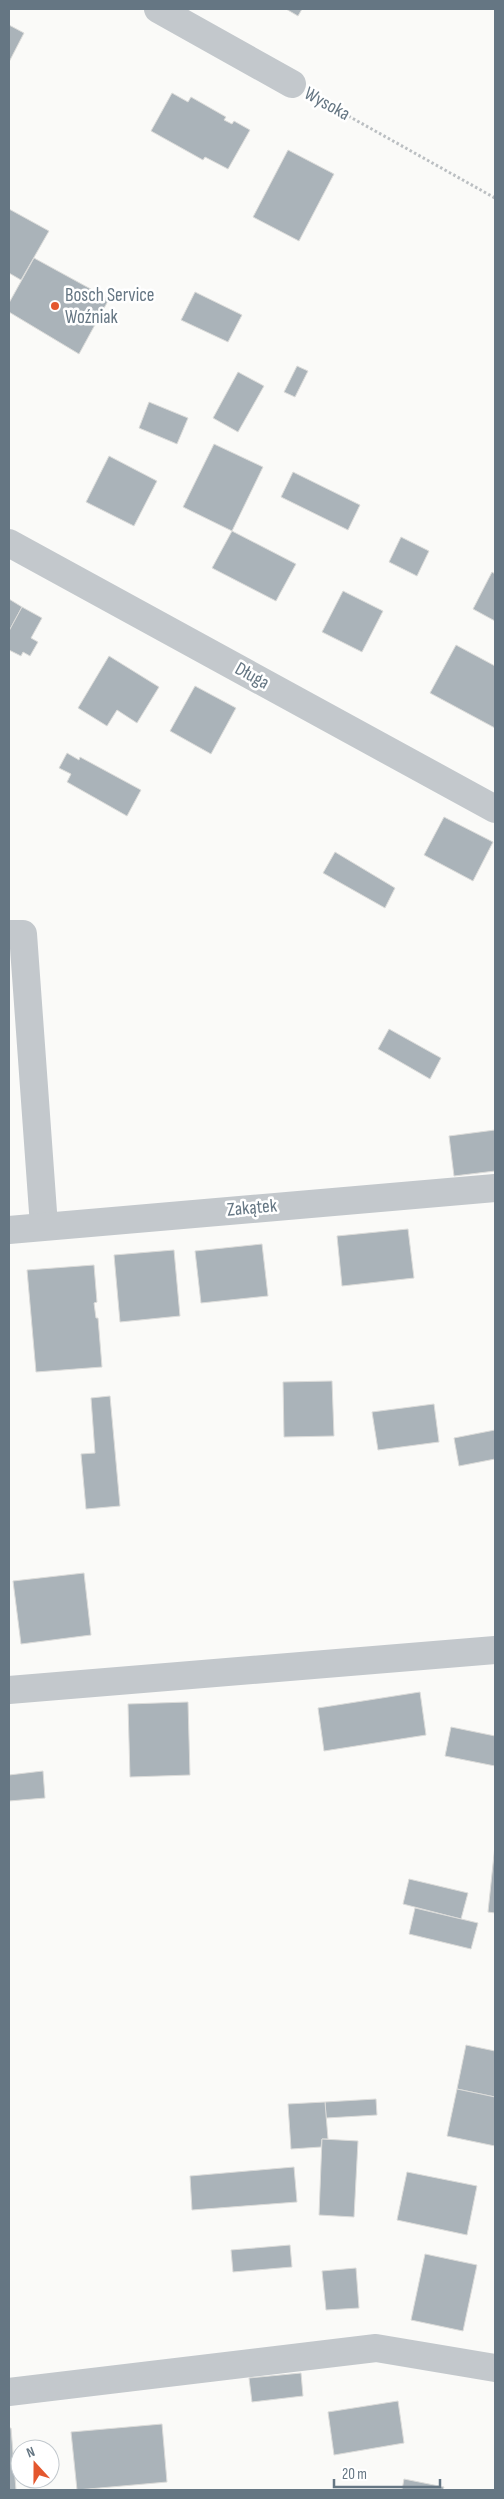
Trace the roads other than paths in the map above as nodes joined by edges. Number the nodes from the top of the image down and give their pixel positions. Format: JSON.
{"nodes":[{"id":1,"x":158,"y":9,"type":"edge"},
{"id":2,"x":292,"y":84,"type":"road end"},
{"id":3,"x":9,"y":543,"type":"edge"},
{"id":4,"x":495,"y":809,"type":"edge"},
{"id":5,"x":9,"y":934,"type":"edge"},
{"id":6,"x":495,"y":1188,"type":"edge"},
{"id":7,"x":44,"y":1226,"type":"junction"},
{"id":8,"x":9,"y":1230,"type":"edge"},
{"id":9,"x":495,"y":1650,"type":"edge"},
{"id":10,"x":9,"y":1690,"type":"edge"},
{"id":11,"x":495,"y":2368,"type":"edge"},
{"id":12,"x":9,"y":2392,"type":"edge"}],
"edges":[{"from":1,"to":2,"type":"street","name":"Wysoka"},
{"from":3,"to":4,"type":"street","name":"Długa"},
{"from":5,"to":7,"type":"street"},
{"from":6,"to":7,"type":"street","name":"Zakątek"},
{"from":7,"to":8,"type":"street","name":"Zakątek"},
{"from":9,"to":10,"type":"street"},
{"from":11,"to":12,"type":"street"}]}
